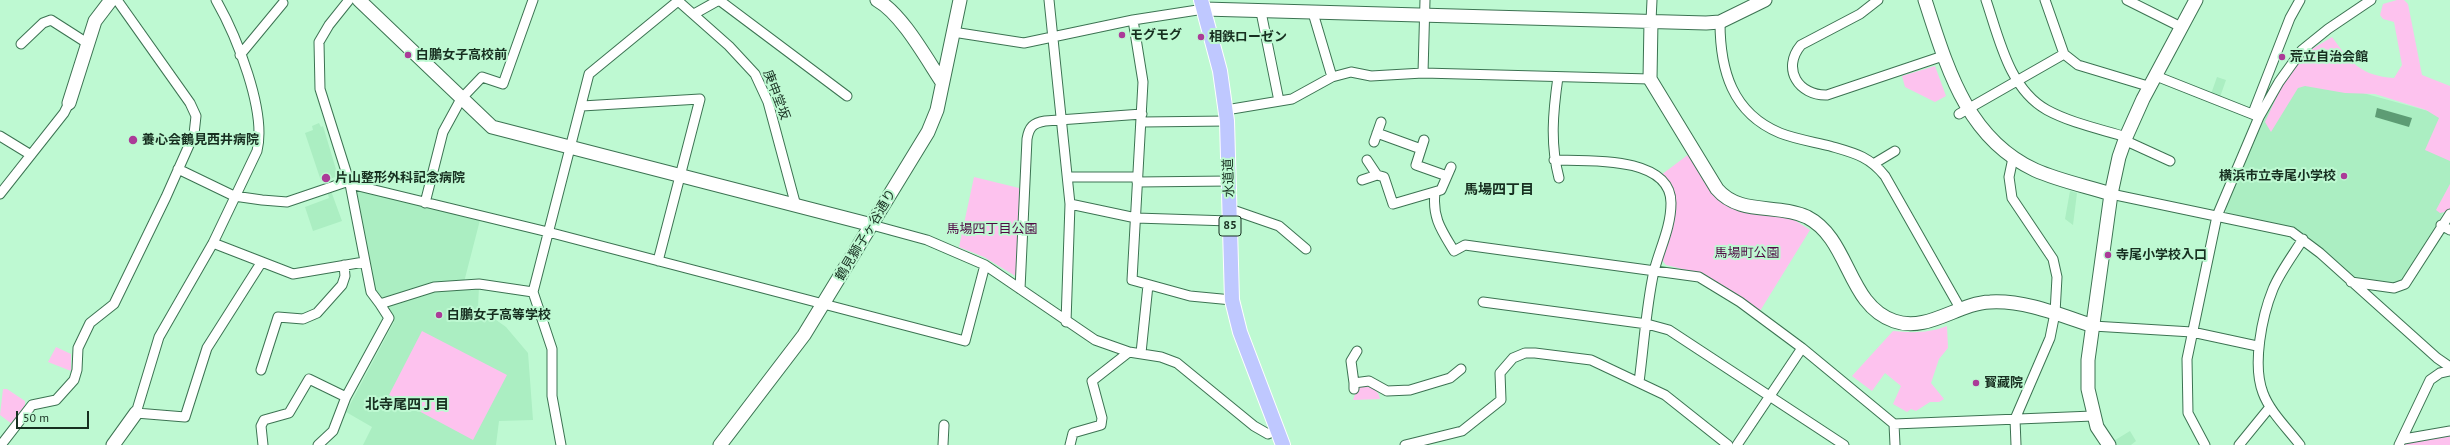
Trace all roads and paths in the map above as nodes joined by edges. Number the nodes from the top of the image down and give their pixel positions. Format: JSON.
{"nodes":[{"id":1,"x":111,"y":0,"type":"edge"},
{"id":2,"x":116,"y":0,"type":"edge"},
{"id":3,"x":216,"y":0,"type":"edge"},
{"id":4,"x":350,"y":0,"type":"edge"},
{"id":5,"x":360,"y":0,"type":"edge"},
{"id":6,"x":533,"y":0,"type":"edge"},
{"id":7,"x":719,"y":0,"type":"edge"},
{"id":8,"x":877,"y":0,"type":"edge"},
{"id":9,"x":960,"y":0,"type":"edge"},
{"id":10,"x":1049,"y":0,"type":"edge"},
{"id":11,"x":1425,"y":0,"type":"edge"},
{"id":12,"x":1652,"y":0,"type":"edge"},
{"id":13,"x":1765,"y":0,"type":"edge"},
{"id":14,"x":1878,"y":0,"type":"edge"},
{"id":15,"x":1924,"y":0,"type":"edge"},
{"id":16,"x":1986,"y":0,"type":"edge"},
{"id":17,"x":2045,"y":0,"type":"edge"},
{"id":18,"x":2127,"y":0,"type":"edge"},
{"id":19,"x":2196,"y":0,"type":"edge"},
{"id":20,"x":2300,"y":0,"type":"edge"},
{"id":21,"x":2371,"y":0,"type":"edge"},
{"id":22,"x":678,"y":1,"type":"edge"},
{"id":23,"x":283,"y":3,"type":"dead end"},
{"id":24,"x":1203,"y":4,"type":"edge"},
{"id":25,"x":1261,"y":12,"type":"junction"},
{"id":26,"x":1313,"y":13,"type":"junction"},
{"id":27,"x":694,"y":14,"type":"junction"},
{"id":28,"x":1425,"y":15,"type":"junction"},
{"id":29,"x":1133,"y":20,"type":"junction"},
{"id":30,"x":1651,"y":21,"type":"junction"},
{"id":31,"x":1720,"y":22,"type":"junction"},
{"id":32,"x":2182,"y":27,"type":"junction"},
{"id":33,"x":953,"y":32,"type":"junction"},
{"id":34,"x":1055,"y":36,"type":"junction"},
{"id":35,"x":87,"y":43,"type":"junction"},
{"id":36,"x":21,"y":44,"type":"dead end"},
{"id":37,"x":2064,"y":54,"type":"junction"},
{"id":38,"x":240,"y":55,"type":"junction"},
{"id":39,"x":1943,"y":56,"type":"junction"},
{"id":40,"x":1423,"y":73,"type":"junction"},
{"id":41,"x":1332,"y":77,"type":"junction"},
{"id":42,"x":1558,"y":77,"type":"junction"},
{"id":43,"x":1650,"y":79,"type":"junction"},
{"id":44,"x":2154,"y":81,"type":"junction"},
{"id":45,"x":942,"y":82,"type":"junction"},
{"id":46,"x":2018,"y":82,"type":"junction"},
{"id":47,"x":847,"y":96,"type":"dead end"},
{"id":48,"x":462,"y":99,"type":"junction"},
{"id":49,"x":1280,"y":101,"type":"junction"},
{"id":50,"x":69,"y":103,"type":"joint"},
{"id":51,"x":582,"y":106,"type":"junction"},
{"id":52,"x":1964,"y":112,"type":"junction"},
{"id":53,"x":1227,"y":115,"type":"junction"},
{"id":54,"x":2256,"y":115,"type":"junction"},
{"id":55,"x":1142,"y":118,"type":"junction"},
{"id":56,"x":1063,"y":120,"type":"junction"},
{"id":57,"x":1381,"y":122,"type":"dead end"},
{"id":58,"x":0,"y":136,"type":"edge"},
{"id":59,"x":2125,"y":138,"type":"junction"},
{"id":60,"x":571,"y":148,"type":"junction"},
{"id":61,"x":1895,"y":151,"type":"dead end"},
{"id":62,"x":31,"y":155,"type":"junction"},
{"id":63,"x":2013,"y":158,"type":"junction"},
{"id":64,"x":1366,"y":160,"type":"dead end"},
{"id":65,"x":1554,"y":160,"type":"junction"},
{"id":66,"x":2170,"y":161,"type":"dead end"},
{"id":67,"x":1874,"y":163,"type":"junction"},
{"id":68,"x":1451,"y":167,"type":"dead end"},
{"id":69,"x":178,"y":169,"type":"junction"},
{"id":70,"x":1377,"y":175,"type":"junction"},
{"id":71,"x":680,"y":176,"type":"junction"},
{"id":72,"x":1447,"y":176,"type":"junction"},
{"id":73,"x":1068,"y":177,"type":"junction"},
{"id":74,"x":1559,"y":178,"type":"dead end"},
{"id":75,"x":1137,"y":179,"type":"junction"},
{"id":76,"x":1362,"y":180,"type":"dead end"},
{"id":77,"x":1229,"y":181,"type":"junction"},
{"id":78,"x":350,"y":182,"type":"junction"},
{"id":79,"x":1435,"y":193,"type":"junction"},
{"id":80,"x":0,"y":194,"type":"edge"},
{"id":81,"x":2111,"y":194,"type":"junction"},
{"id":82,"x":234,"y":196,"type":"junction"},
{"id":83,"x":425,"y":203,"type":"junction"},
{"id":84,"x":1070,"y":204,"type":"junction"},
{"id":85,"x":796,"y":206,"type":"junction"},
{"id":86,"x":2450,"y":214,"type":"edge"},
{"id":87,"x":1230,"y":215,"type":"junction"},
{"id":88,"x":2217,"y":216,"type":"junction"},
{"id":89,"x":1136,"y":218,"type":"junction"},
{"id":90,"x":872,"y":225,"type":"junction"},
{"id":91,"x":2441,"y":225,"type":"junction"},
{"id":92,"x":2450,"y":230,"type":"edge"},
{"id":93,"x":548,"y":232,"type":"junction"},
{"id":94,"x":2303,"y":239,"type":"junction"},
{"id":95,"x":213,"y":243,"type":"junction"},
{"id":96,"x":1306,"y":249,"type":"dead end"},
{"id":97,"x":658,"y":261,"type":"junction"},
{"id":98,"x":364,"y":262,"type":"junction"},
{"id":99,"x":261,"y":263,"type":"junction"},
{"id":100,"x":344,"y":265,"type":"junction"},
{"id":101,"x":985,"y":265,"type":"junction"},
{"id":102,"x":1654,"y":271,"type":"junction"},
{"id":103,"x":2351,"y":282,"type":"junction"},
{"id":104,"x":1148,"y":285,"type":"junction"},
{"id":105,"x":1020,"y":289,"type":"junction"},
{"id":106,"x":533,"y":292,"type":"junction"},
{"id":107,"x":1232,"y":300,"type":"junction"},
{"id":108,"x":1483,"y":302,"type":"dead end"},
{"id":109,"x":380,"y":304,"type":"junction"},
{"id":110,"x":825,"y":304,"type":"junction"},
{"id":111,"x":1960,"y":308,"type":"junction"},
{"id":112,"x":2055,"y":313,"type":"junction"},
{"id":113,"x":1066,"y":322,"type":"junction"},
{"id":114,"x":1647,"y":324,"type":"junction"},
{"id":115,"x":2093,"y":326,"type":"junction"},
{"id":116,"x":2192,"y":332,"type":"junction"},
{"id":117,"x":2258,"y":346,"type":"junction"},
{"id":118,"x":1802,"y":348,"type":"junction"},
{"id":119,"x":1357,"y":351,"type":"dead end"},
{"id":120,"x":1129,"y":352,"type":"junction"},
{"id":121,"x":1141,"y":353,"type":"junction"},
{"id":122,"x":2450,"y":367,"type":"edge"},
{"id":123,"x":1461,"y":369,"type":"dead end"},
{"id":124,"x":261,"y":370,"type":"dead end"},
{"id":125,"x":2450,"y":370,"type":"edge"},
{"id":126,"x":1639,"y":382,"type":"junction"},
{"id":127,"x":1771,"y":395,"type":"junction"},
{"id":128,"x":346,"y":397,"type":"junction"},
{"id":129,"x":2270,"y":407,"type":"junction"},
{"id":130,"x":136,"y":413,"type":"junction"},
{"id":131,"x":2093,"y":416,"type":"junction"},
{"id":132,"x":2015,"y":419,"type":"junction"},
{"id":133,"x":1894,"y":424,"type":"junction"},
{"id":134,"x":944,"y":425,"type":"dead end"},
{"id":135,"x":1277,"y":430,"type":"junction"},
{"id":136,"x":2450,"y":431,"type":"edge"},
{"id":137,"x":2402,"y":442,"type":"edge"},
{"id":138,"x":1,"y":445,"type":"edge"},
{"id":139,"x":113,"y":445,"type":"edge"},
{"id":140,"x":263,"y":445,"type":"edge"},
{"id":141,"x":318,"y":445,"type":"edge"},
{"id":142,"x":561,"y":445,"type":"edge"},
{"id":143,"x":720,"y":445,"type":"edge"},
{"id":144,"x":943,"y":445,"type":"edge"},
{"id":145,"x":1070,"y":445,"type":"edge"},
{"id":146,"x":1283,"y":445,"type":"edge"},
{"id":147,"x":1410,"y":445,"type":"edge"},
{"id":148,"x":1728,"y":445,"type":"edge"},
{"id":149,"x":1737,"y":445,"type":"edge"},
{"id":150,"x":1844,"y":445,"type":"edge"},
{"id":151,"x":1895,"y":445,"type":"edge"},
{"id":152,"x":2016,"y":445,"type":"edge"},
{"id":153,"x":2109,"y":445,"type":"edge"},
{"id":154,"x":2205,"y":445,"type":"edge"},
{"id":155,"x":2239,"y":445,"type":"edge"},
{"id":156,"x":2300,"y":445,"type":"edge"}],
"edges":[{"from":1,"to":35,"type":"street"},
{"from":2,"to":69,"type":"street"},
{"from":3,"to":38,"type":"street"},
{"from":4,"to":78,"type":"street"},
{"from":5,"to":48,"type":"street"},
{"from":6,"to":48,"type":"street"},
{"from":7,"to":27,"type":"street"},
{"from":7,"to":47,"type":"street"},
{"from":8,"to":45,"type":"street"},
{"from":9,"to":33,"type":"street","name":"鶴見獅子ヶ谷通り"},
{"from":10,"to":34,"type":"street"},
{"from":11,"to":28,"type":"street"},
{"from":12,"to":30,"type":"street"},
{"from":13,"to":31,"type":"street"},
{"from":14,"to":39,"type":"street"},
{"from":15,"to":39,"type":"street"},
{"from":16,"to":46,"type":"street"},
{"from":17,"to":37,"type":"street"},
{"from":18,"to":32,"type":"street"},
{"from":19,"to":32,"type":"street"},
{"from":20,"to":54,"type":"street"},
{"from":21,"to":54,"type":"street"},
{"from":22,"to":27,"type":"street","name":"庚申堂坂"},
{"from":22,"to":51,"type":"street"},
{"from":23,"to":38,"type":"street"},
{"from":24,"to":25,"type":"street"},
{"from":24,"to":29,"type":"street"},
{"from":24,"to":53,"type":"main road","name":"水道道","number":"85"},
{"from":25,"to":26,"type":"street"},
{"from":25,"to":49,"type":"street"},
{"from":26,"to":28,"type":"street"},
{"from":26,"to":41,"type":"street"},
{"from":27,"to":85,"type":"street","name":"庚申堂坂"},
{"from":28,"to":30,"type":"street"},
{"from":28,"to":40,"type":"street"},
{"from":29,"to":34,"type":"street"},
{"from":29,"to":55,"type":"street"},
{"from":30,"to":31,"type":"street"},
{"from":30,"to":43,"type":"street"},
{"from":31,"to":67,"type":"street"},
{"from":32,"to":44,"type":"street"},
{"from":33,"to":34,"type":"street"},
{"from":33,"to":45,"type":"street","name":"鶴見獅子ヶ谷通り"},
{"from":34,"to":56,"type":"street"},
{"from":35,"to":36,"type":"street"},
{"from":35,"to":50,"type":"street"},
{"from":37,"to":44,"type":"street"},
{"from":37,"to":46,"type":"street"},
{"from":38,"to":82,"type":"street"},
{"from":39,"to":52,"type":"street"},
{"from":40,"to":41,"type":"street"},
{"from":40,"to":42,"type":"street"},
{"from":41,"to":49,"type":"street"},
{"from":42,"to":43,"type":"street"},
{"from":42,"to":65,"type":"street"},
{"from":43,"to":111,"type":"street"},
{"from":44,"to":54,"type":"street"},
{"from":44,"to":59,"type":"street"},
{"from":45,"to":90,"type":"street","name":"鶴見獅子ヶ谷通り"},
{"from":46,"to":52,"type":"street"},
{"from":46,"to":59,"type":"street"},
{"from":48,"to":60,"type":"street"},
{"from":48,"to":83,"type":"street"},
{"from":49,"to":53,"type":"street"},
{"from":50,"to":62,"type":"street"},
{"from":51,"to":60,"type":"street"},
{"from":51,"to":71,"type":"street"},
{"from":52,"to":63,"type":"street"},
{"from":53,"to":55,"type":"street"},
{"from":53,"to":77,"type":"main road","name":"水道道","number":"85"},
{"from":54,"to":88,"type":"street"},
{"from":55,"to":56,"type":"street"},
{"from":55,"to":75,"type":"street"},
{"from":56,"to":73,"type":"street"},
{"from":56,"to":105,"type":"street"},
{"from":57,"to":72,"type":"street"},
{"from":58,"to":62,"type":"street"},
{"from":59,"to":66,"type":"street"},
{"from":59,"to":81,"type":"street"},
{"from":60,"to":71,"type":"street"},
{"from":60,"to":93,"type":"street"},
{"from":61,"to":67,"type":"street"},
{"from":62,"to":80,"type":"street"},
{"from":63,"to":81,"type":"street"},
{"from":63,"to":112,"type":"street"},
{"from":64,"to":70,"type":"street"},
{"from":65,"to":74,"type":"street"},
{"from":65,"to":102,"type":"street"},
{"from":67,"to":111,"type":"street"},
{"from":68,"to":72,"type":"street"},
{"from":69,"to":82,"type":"street"},
{"from":69,"to":138,"type":"street"},
{"from":70,"to":76,"type":"street"},
{"from":70,"to":79,"type":"street"},
{"from":71,"to":85,"type":"street"},
{"from":71,"to":97,"type":"street"},
{"from":72,"to":79,"type":"street"},
{"from":73,"to":75,"type":"street"},
{"from":73,"to":84,"type":"street"},
{"from":75,"to":77,"type":"street"},
{"from":75,"to":89,"type":"street"},
{"from":77,"to":87,"type":"main road","name":"水道道","number":"85"},
{"from":78,"to":82,"type":"street"},
{"from":78,"to":83,"type":"street"},
{"from":78,"to":98,"type":"street"},
{"from":79,"to":102,"type":"street"},
{"from":81,"to":88,"type":"street"},
{"from":81,"to":115,"type":"street"},
{"from":82,"to":95,"type":"street"},
{"from":83,"to":93,"type":"street"},
{"from":84,"to":89,"type":"street"},
{"from":84,"to":113,"type":"street"},
{"from":85,"to":90,"type":"street"},
{"from":86,"to":91,"type":"street"},
{"from":87,"to":89,"type":"street"},
{"from":87,"to":96,"type":"street"},
{"from":87,"to":107,"type":"main road","name":"水道道","number":"85"},
{"from":88,"to":94,"type":"street"},
{"from":88,"to":116,"type":"street"},
{"from":89,"to":104,"type":"street"},
{"from":90,"to":101,"type":"street"},
{"from":90,"to":110,"type":"street","name":"鶴見獅子ヶ谷通り"},
{"from":91,"to":92,"type":"street"},
{"from":91,"to":103,"type":"street"},
{"from":93,"to":97,"type":"street"},
{"from":93,"to":106,"type":"street"},
{"from":94,"to":103,"type":"street"},
{"from":94,"to":117,"type":"street"},
{"from":95,"to":99,"type":"street"},
{"from":95,"to":130,"type":"street"},
{"from":97,"to":110,"type":"street"},
{"from":98,"to":100,"type":"street"},
{"from":98,"to":109,"type":"street"},
{"from":99,"to":100,"type":"street"},
{"from":99,"to":130,"type":"street"},
{"from":100,"to":124,"type":"street"},
{"from":101,"to":105,"type":"street"},
{"from":101,"to":110,"type":"street"},
{"from":102,"to":114,"type":"street"},
{"from":102,"to":118,"type":"street"},
{"from":103,"to":122,"type":"street"},
{"from":104,"to":107,"type":"street"},
{"from":104,"to":121,"type":"street"},
{"from":105,"to":113,"type":"street"},
{"from":106,"to":109,"type":"street"},
{"from":106,"to":142,"type":"street"},
{"from":107,"to":135,"type":"main road","name":"水道道","number":"85"},
{"from":108,"to":114,"type":"street"},
{"from":109,"to":128,"type":"street"},
{"from":110,"to":143,"type":"street","name":"鶴見獅子ヶ谷通り"},
{"from":111,"to":112,"type":"street"},
{"from":112,"to":115,"type":"street"},
{"from":112,"to":132,"type":"street"},
{"from":113,"to":120,"type":"street"},
{"from":114,"to":126,"type":"street"},
{"from":114,"to":127,"type":"street"},
{"from":115,"to":116,"type":"street"},
{"from":115,"to":131,"type":"street"},
{"from":116,"to":117,"type":"street"},
{"from":116,"to":154,"type":"street"},
{"from":117,"to":129,"type":"street"},
{"from":118,"to":127,"type":"street"},
{"from":118,"to":133,"type":"street"},
{"from":119,"to":123,"type":"street"},
{"from":120,"to":121,"type":"street"},
{"from":120,"to":145,"type":"street"},
{"from":121,"to":135,"type":"street"},
{"from":125,"to":137,"type":"street"},
{"from":126,"to":147,"type":"street"},
{"from":126,"to":148,"type":"street"},
{"from":127,"to":149,"type":"street"},
{"from":127,"to":150,"type":"street"},
{"from":128,"to":140,"type":"street"},
{"from":128,"to":141,"type":"street"},
{"from":129,"to":155,"type":"street"},
{"from":129,"to":156,"type":"street"},
{"from":130,"to":139,"type":"street"},
{"from":131,"to":132,"type":"street"},
{"from":131,"to":153,"type":"street"},
{"from":132,"to":133,"type":"street"},
{"from":132,"to":152,"type":"street"},
{"from":133,"to":151,"type":"street"},
{"from":134,"to":144,"type":"street"},
{"from":135,"to":146,"type":"main road","name":"水道道","number":"85"},
{"from":136,"to":137,"type":"street"}]}
